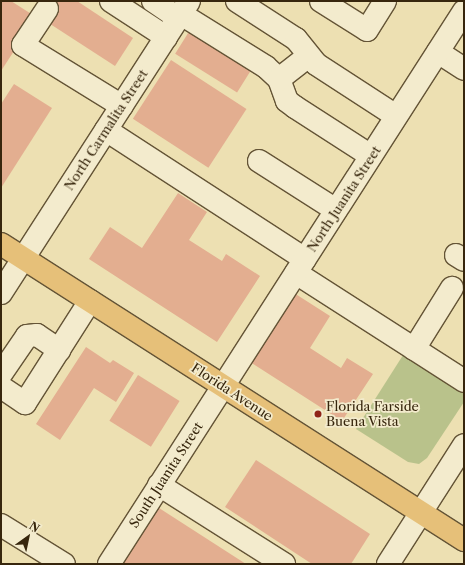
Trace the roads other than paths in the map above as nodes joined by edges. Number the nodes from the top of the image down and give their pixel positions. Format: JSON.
{"nodes":[{"id":1,"x":111,"y":1,"type":"edge"},
{"id":2,"x":153,"y":1,"type":"edge"},
{"id":3,"x":237,"y":1,"type":"edge"},
{"id":4,"x":385,"y":1,"type":"edge"},
{"id":5,"x":44,"y":4,"type":"edge"},
{"id":6,"x":332,"y":4,"type":"edge"},
{"id":7,"x":183,"y":11,"type":"edge"},
{"id":8,"x":464,"y":11,"type":"edge"},
{"id":9,"x":166,"y":37,"type":"junction"},
{"id":10,"x":438,"y":52,"type":"junction"},
{"id":11,"x":308,"y":56,"type":"junction"},
{"id":12,"x":464,"y":69,"type":"edge"},
{"id":13,"x":279,"y":79,"type":"junction"},
{"id":14,"x":122,"y":106,"type":"junction"},
{"id":15,"x":396,"y":116,"type":"junction"},
{"id":16,"x":106,"y":130,"type":"junction"},
{"id":17,"x":371,"y":156,"type":"junction"},
{"id":18,"x":259,"y":161,"type":"dead end"},
{"id":19,"x":336,"y":210,"type":"junction"},
{"id":20,"x":1,"y":244,"type":"edge"},
{"id":21,"x":24,"y":259,"type":"junction"},
{"id":22,"x":300,"y":266,"type":"junction"},
{"id":23,"x":452,"y":288,"type":"dead end"},
{"id":24,"x":1,"y":293,"type":"edge"},
{"id":25,"x":90,"y":301,"type":"junction"},
{"id":26,"x":414,"y":349,"type":"junction"},
{"id":27,"x":59,"y":350,"type":"junction"},
{"id":28,"x":1,"y":374,"type":"edge"},
{"id":29,"x":464,"y":381,"type":"edge"},
{"id":30,"x":223,"y":386,"type":"junction"},
{"id":31,"x":1,"y":387,"type":"edge"},
{"id":32,"x":464,"y":445,"type":"edge"},
{"id":33,"x":159,"y":485,"type":"junction"},
{"id":34,"x":420,"y":512,"type":"junction"},
{"id":35,"x":1,"y":525,"type":"edge"},
{"id":36,"x":464,"y":540,"type":"edge"},
{"id":37,"x":56,"y":562,"type":"edge"},
{"id":38,"x":279,"y":563,"type":"edge"},
{"id":39,"x":109,"y":564,"type":"edge"},
{"id":40,"x":388,"y":564,"type":"edge"}],
"edges":[{"from":1,"to":9,"type":"street"},
{"from":2,"to":7,"type":"street"},
{"from":3,"to":11,"type":"street"},
{"from":4,"to":6,"type":"street"},
{"from":5,"to":14,"type":"street"},
{"from":7,"to":9,"type":"street","name":"North Carmalita Street"},
{"from":7,"to":13,"type":"street"},
{"from":8,"to":10,"type":"street","name":"North Juanita Street"},
{"from":9,"to":14,"type":"street","name":"North Carmalita Street"},
{"from":10,"to":12,"type":"street"},
{"from":10,"to":15,"type":"street","name":"North Juanita Street"},
{"from":11,"to":13,"type":"street"},
{"from":11,"to":15,"type":"street"},
{"from":13,"to":17,"type":"street"},
{"from":14,"to":16,"type":"street","name":"North Carmalita Street"},
{"from":15,"to":17,"type":"street","name":"North Juanita Street"},
{"from":16,"to":21,"type":"street","name":"North Carmalita Street"},
{"from":16,"to":22,"type":"street"},
{"from":17,"to":19,"type":"street","name":"North Juanita Street"},
{"from":18,"to":19,"type":"street"},
{"from":19,"to":22,"type":"street","name":"North Juanita Street"},
{"from":20,"to":21,"type":"main road","name":"Florida Avenue"},
{"from":21,"to":24,"type":"street","name":"North Carmalita Street"},
{"from":21,"to":25,"type":"main road","name":"Florida Avenue"},
{"from":22,"to":26,"type":"street"},
{"from":22,"to":30,"type":"street","name":"North Juanita Street"},
{"from":23,"to":26,"type":"street"},
{"from":25,"to":27,"type":"street"},
{"from":25,"to":30,"type":"main road","name":"Florida Avenue"},
{"from":26,"to":29,"type":"street"},
{"from":27,"to":28,"type":"street"},
{"from":27,"to":31,"type":"street"},
{"from":30,"to":33,"type":"street","name":"South Juanita Street"},
{"from":30,"to":34,"type":"main road","name":"Florida Avenue"},
{"from":32,"to":34,"type":"street"},
{"from":33,"to":38,"type":"street"},
{"from":33,"to":39,"type":"street","name":"South Juanita Street"},
{"from":34,"to":36,"type":"main road","name":"Florida Avenue"},
{"from":34,"to":40,"type":"street"},
{"from":35,"to":37,"type":"street"}]}
